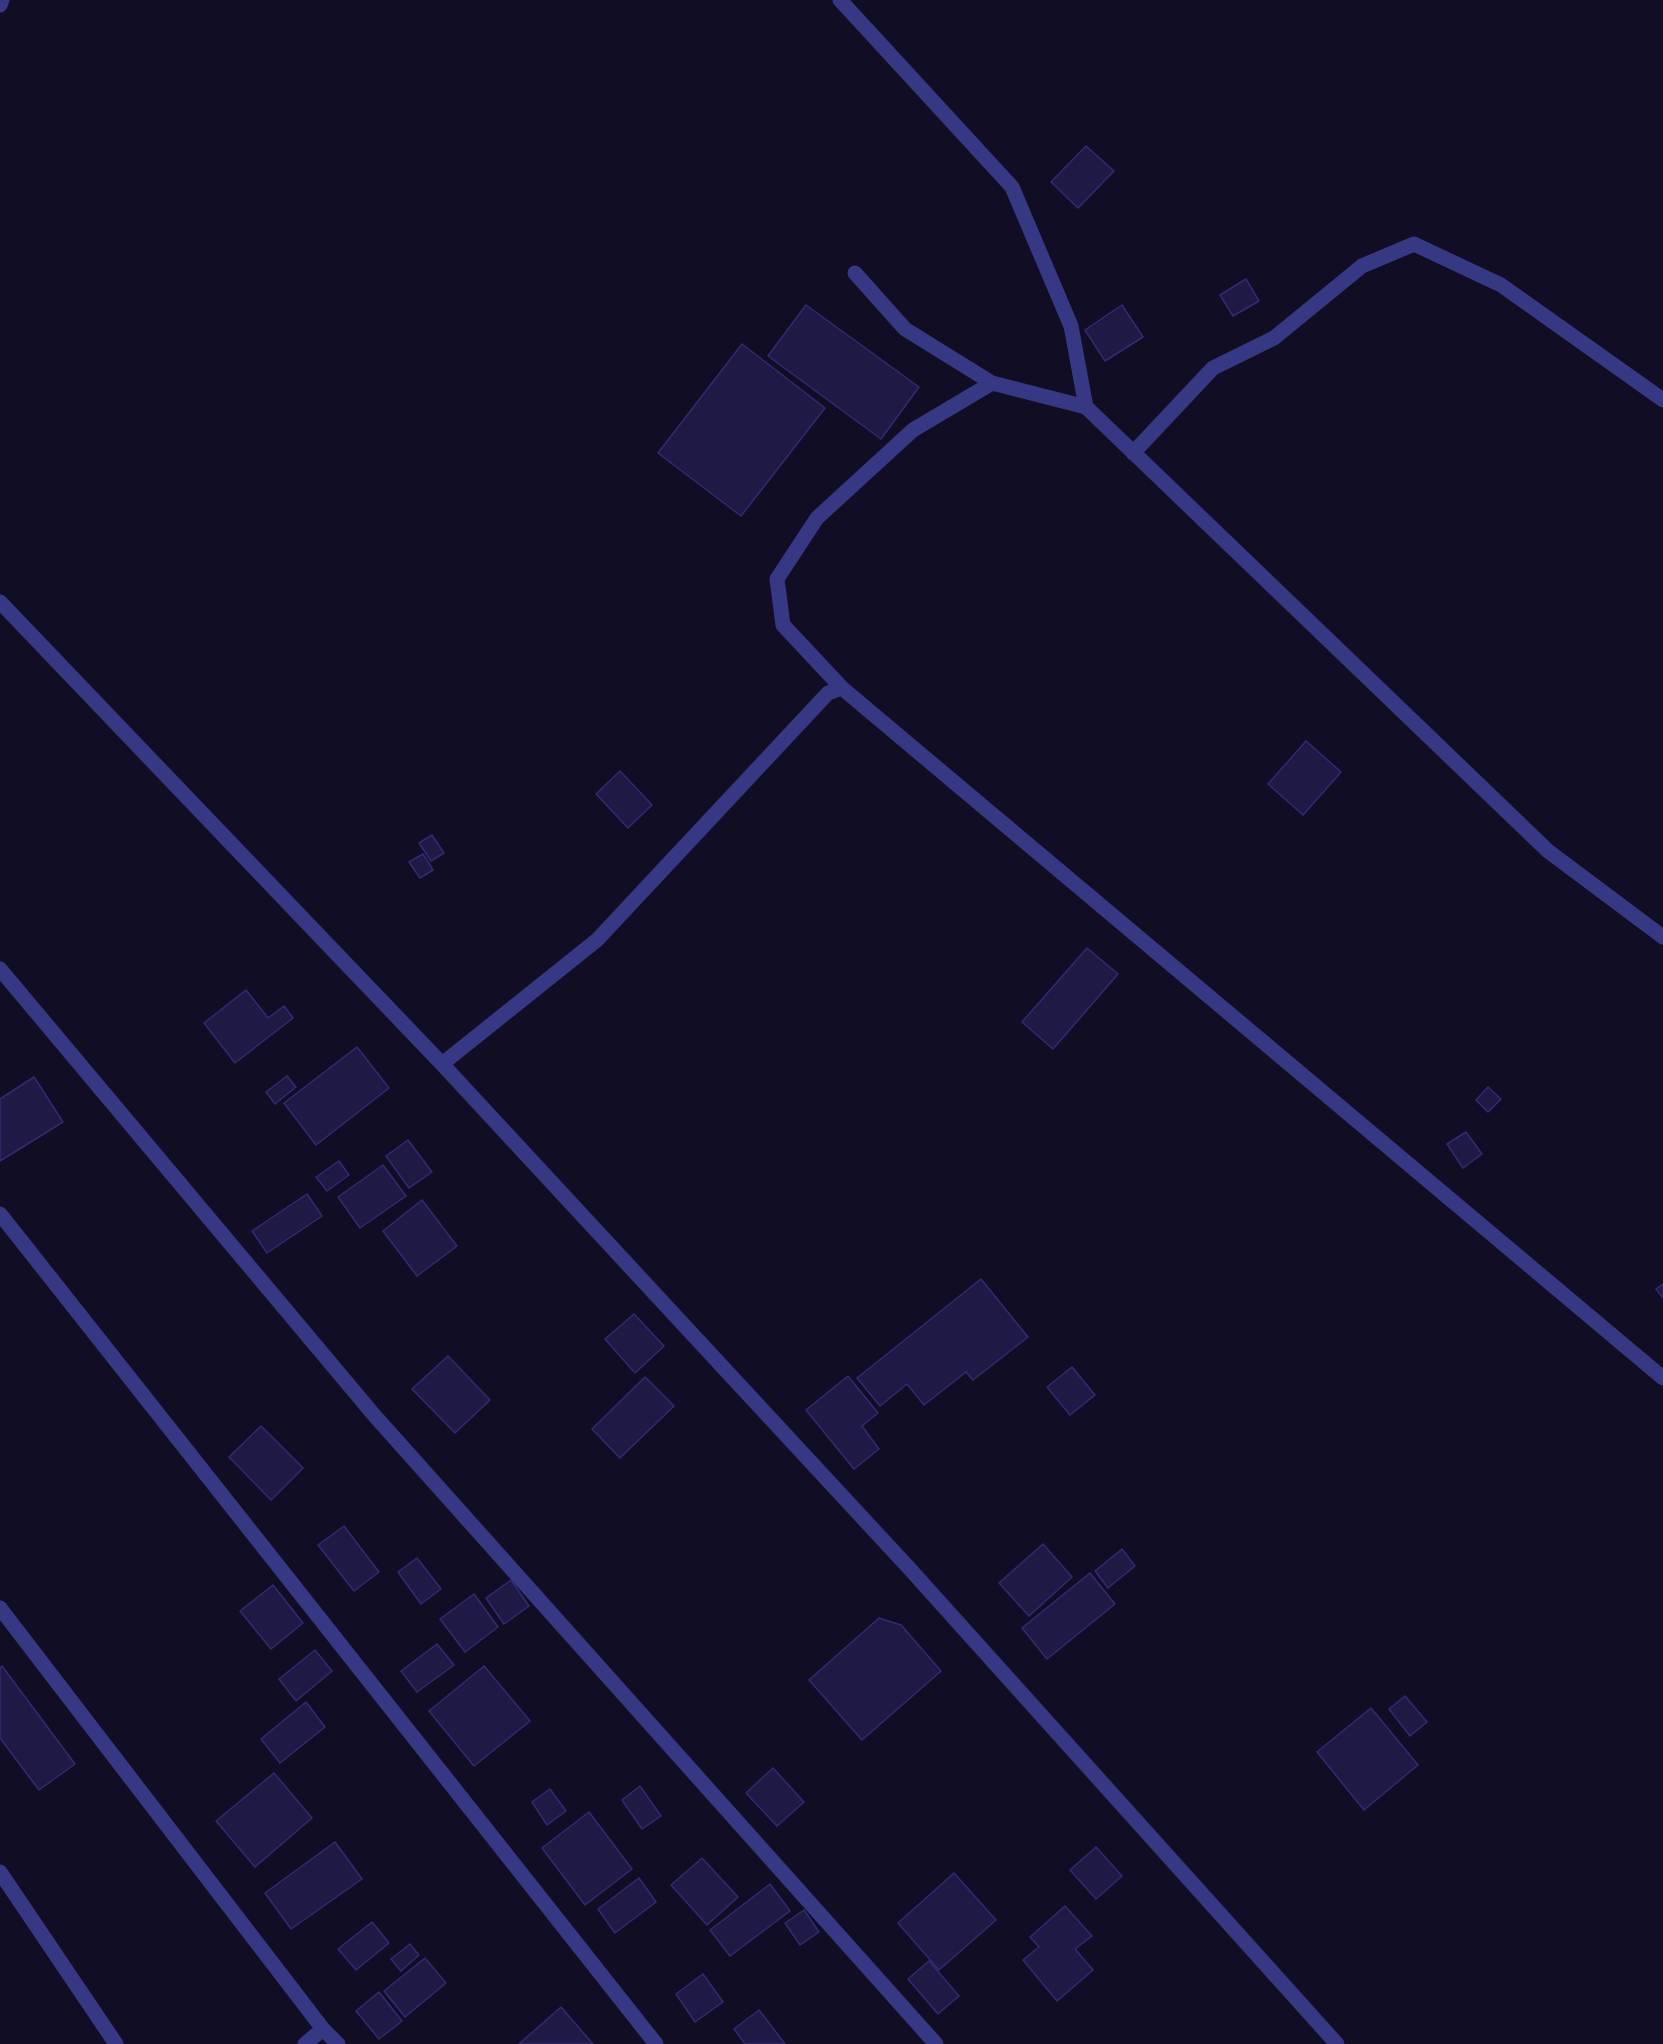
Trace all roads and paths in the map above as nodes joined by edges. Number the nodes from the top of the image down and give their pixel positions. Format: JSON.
{"nodes":[{"id":1,"x":2,"y":0,"type":"edge"},
{"id":2,"x":840,"y":0,"type":"edge"},
{"id":3,"x":0,"y":5,"type":"edge"},
{"id":4,"x":855,"y":273,"type":"dead end"},
{"id":5,"x":992,"y":383,"type":"junction"},
{"id":6,"x":1663,"y":400,"type":"edge"},
{"id":7,"x":1086,"y":407,"type":"junction"},
{"id":8,"x":1133,"y":453,"type":"junction"},
{"id":9,"x":0,"y":603,"type":"edge"},
{"id":10,"x":842,"y":688,"type":"junction"},
{"id":11,"x":1663,"y":938,"type":"edge"},
{"id":12,"x":0,"y":969,"type":"edge"},
{"id":13,"x":441,"y":1064,"type":"junction"},
{"id":14,"x":0,"y":1214,"type":"edge"},
{"id":15,"x":1663,"y":1377,"type":"edge"},
{"id":16,"x":0,"y":1608,"type":"edge"},
{"id":17,"x":0,"y":1872,"type":"edge"},
{"id":18,"x":323,"y":2029,"type":"junction"},
{"id":19,"x":116,"y":2044,"type":"edge"},
{"id":20,"x":304,"y":2044,"type":"edge"},
{"id":21,"x":338,"y":2044,"type":"edge"},
{"id":22,"x":656,"y":2044,"type":"edge"},
{"id":23,"x":936,"y":2044,"type":"edge"},
{"id":24,"x":1337,"y":2044,"type":"edge"}],
"edges":[{"from":1,"to":3,"type":"street"},
{"from":2,"to":7,"type":"street"},
{"from":4,"to":5,"type":"street"},
{"from":5,"to":7,"type":"street"},
{"from":5,"to":10,"type":"street"},
{"from":6,"to":8,"type":"street"},
{"from":7,"to":8,"type":"street"},
{"from":8,"to":11,"type":"street"},
{"from":9,"to":13,"type":"street"},
{"from":10,"to":13,"type":"street"},
{"from":10,"to":15,"type":"street"},
{"from":12,"to":23,"type":"street"},
{"from":13,"to":24,"type":"street"},
{"from":14,"to":22,"type":"street"},
{"from":16,"to":18,"type":"street"},
{"from":17,"to":19,"type":"street"},
{"from":18,"to":20,"type":"street"},
{"from":18,"to":21,"type":"street"}]}
